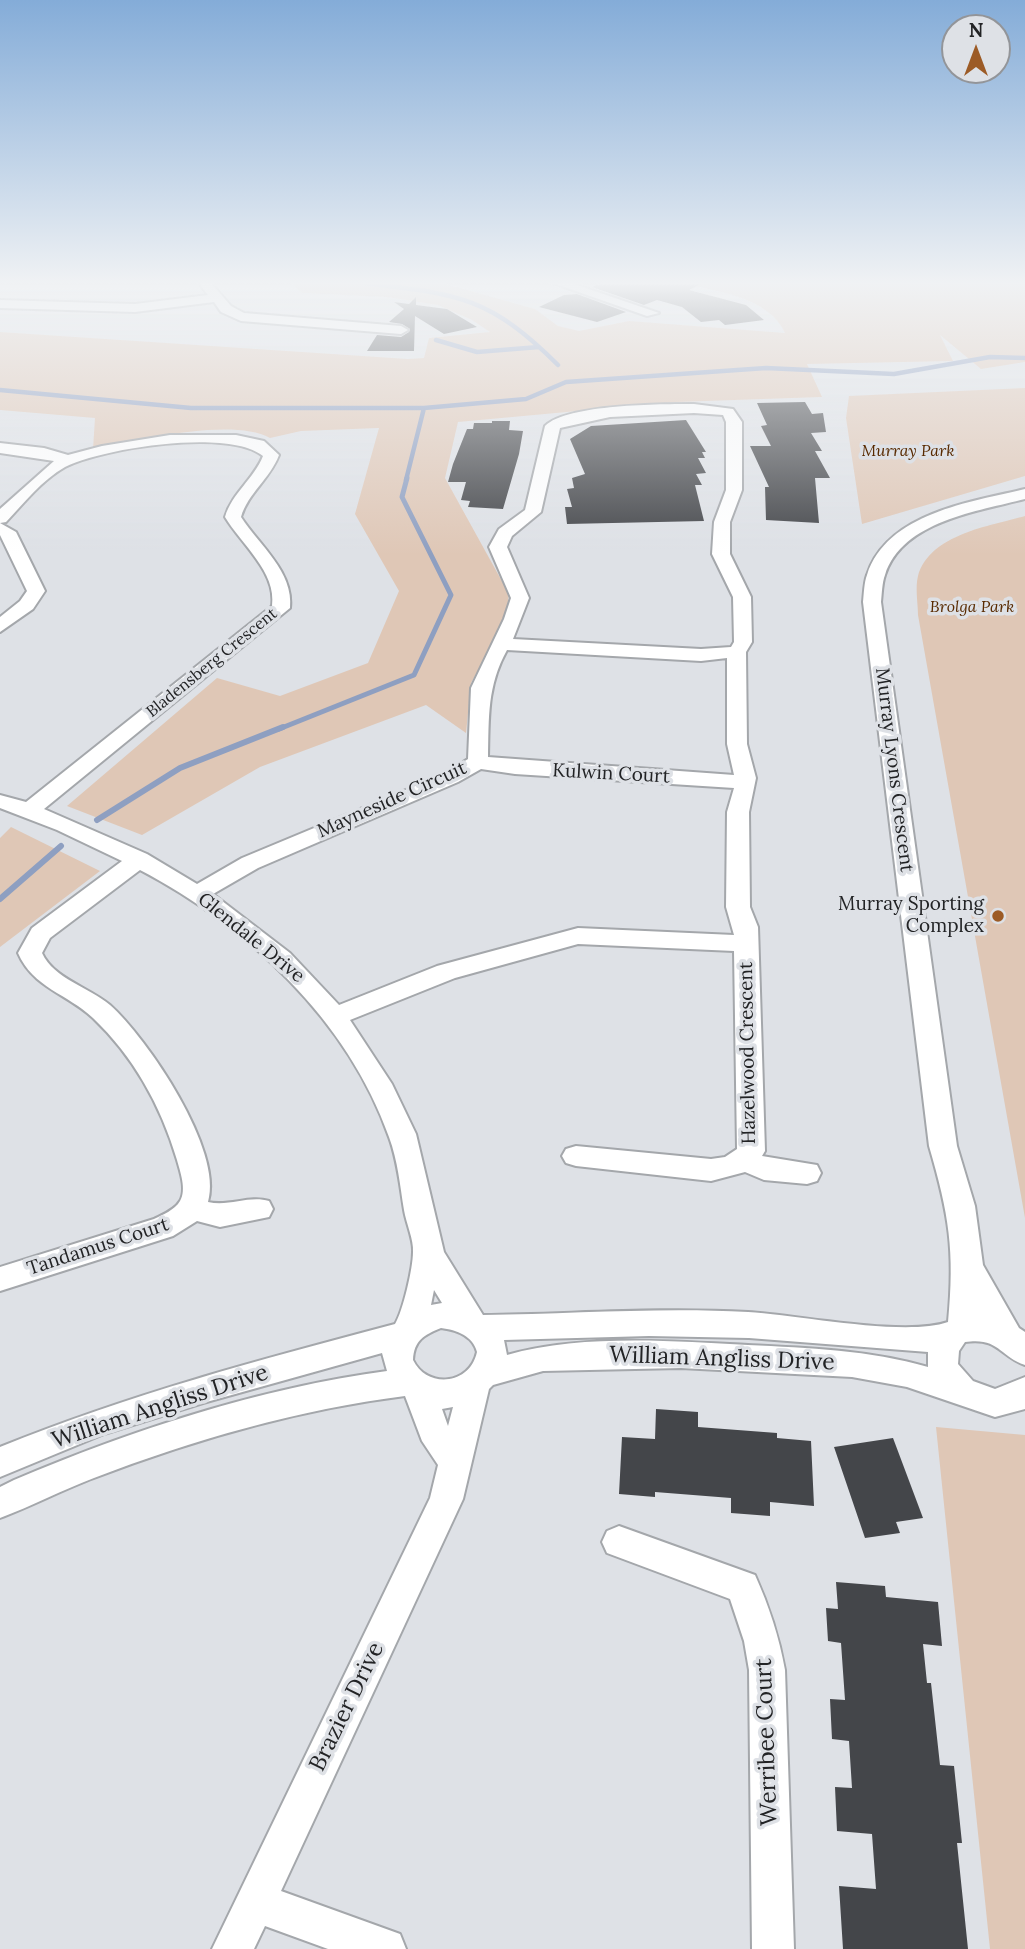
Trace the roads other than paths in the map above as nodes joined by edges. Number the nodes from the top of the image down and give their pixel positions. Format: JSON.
{"nodes":[{"id":1,"x":0,"y":448,"type":"edge"},
{"id":2,"x":68,"y":460,"type":"junction"},
{"id":3,"x":1025,"y":494,"type":"edge"},
{"id":4,"x":0,"y":518,"type":"edge"},
{"id":5,"x":0,"y":528,"type":"edge"},
{"id":6,"x":0,"y":626,"type":"edge"},
{"id":7,"x":503,"y":644,"type":"junction"},
{"id":8,"x":737,"y":652,"type":"junction"},
{"id":9,"x":478,"y":762,"type":"junction"},
{"id":10,"x":744,"y":782,"type":"junction"},
{"id":11,"x":0,"y":802,"type":"edge"},
{"id":12,"x":29,"y":810,"type":"junction"},
{"id":13,"x":139,"y":859,"type":"junction"},
{"id":14,"x":197,"y":893,"type":"junction"},
{"id":15,"x":746,"y":944,"type":"junction"},
{"id":16,"x":336,"y":1017,"type":"junction"},
{"id":17,"x":576,"y":1156,"type":"dead end"},
{"id":18,"x":744,"y":1160,"type":"junction"},
{"id":19,"x":807,"y":1173,"type":"dead end"},
{"id":20,"x":192,"y":1209,"type":"junction"},
{"id":21,"x":259,"y":1209,"type":"dead end"},
{"id":22,"x":428,"y":1251,"type":"junction"},
{"id":23,"x":968,"y":1266,"type":"junction"},
{"id":24,"x":0,"y":1279,"type":"edge"},
{"id":25,"x":475,"y":1324,"type":"junction"},
{"id":26,"x":407,"y":1330,"type":"junction"},
{"id":27,"x":955,"y":1334,"type":"junction"},
{"id":28,"x":1020,"y":1346,"type":"edge"},
{"id":29,"x":479,"y":1380,"type":"junction"},
{"id":30,"x":414,"y":1386,"type":"junction"},
{"id":31,"x":959,"y":1389,"type":"junction"},
{"id":32,"x":1024,"y":1394,"type":"edge"},
{"id":33,"x":0,"y":1462,"type":"edge"},
{"id":34,"x":456,"y":1464,"type":"junction"},
{"id":35,"x":0,"y":1503,"type":"edge"},
{"id":36,"x":619,"y":1542,"type":"dead end"},
{"id":37,"x":257,"y":1903,"type":"junction"},
{"id":38,"x":233,"y":1949,"type":"edge"},
{"id":39,"x":385,"y":1949,"type":"edge"},
{"id":40,"x":773,"y":1949,"type":"edge"}],
"edges":[{"from":1,"to":2,"type":"street"},
{"from":2,"to":4,"type":"street","name":"Bladensberg Crescent"},
{"from":2,"to":12,"type":"street","name":"Bladensberg Crescent"},
{"from":3,"to":23,"type":"street","name":"Murray Lyons Crescent"},
{"from":5,"to":6,"type":"street"},
{"from":7,"to":8,"type":"street"},
{"from":7,"to":8,"type":"street","name":"Mayneside Circuit"},
{"from":7,"to":9,"type":"street","name":"Mayneside Circuit"},
{"from":8,"to":10,"type":"street","name":"Mayneside Circuit"},
{"from":9,"to":10,"type":"street","name":"Kulwin Court"},
{"from":9,"to":14,"type":"street","name":"Mayneside Circuit"},
{"from":10,"to":15,"type":"street","name":"Hazelwood Crescent"},
{"from":11,"to":12,"type":"street","name":"Glendale Drive"},
{"from":12,"to":13,"type":"street","name":"Glendale Drive"},
{"from":13,"to":14,"type":"street","name":"Glendale Drive"},
{"from":13,"to":20,"type":"street","name":"Tandamus Court"},
{"from":14,"to":16,"type":"street","name":"Glendale Drive"},
{"from":15,"to":16,"type":"street","name":"Hazelwood Crescent"},
{"from":15,"to":18,"type":"street","name":"Hazelwood Crescent"},
{"from":16,"to":22,"type":"street","name":"Glendale Drive"},
{"from":17,"to":18,"type":"street","name":"Hazelwood Crescent"},
{"from":18,"to":19,"type":"street","name":"Hazelwood Crescent"},
{"from":20,"to":21,"type":"street","name":"Tandamus Court"},
{"from":20,"to":24,"type":"street","name":"Tandamus Court"},
{"from":22,"to":25,"type":"street","name":"Glendale Drive"},
{"from":22,"to":26,"type":"street","name":"Glendale Drive"},
{"from":23,"to":27,"type":"street","name":"Murray Lyons Crescent"},
{"from":23,"to":28,"type":"street","name":"Murray Lyons Crescent"},
{"from":25,"to":26,"type":"street"},
{"from":25,"to":27,"type":"street","name":"William Angliss Drive"},
{"from":25,"to":29,"type":"street"},
{"from":26,"to":30,"type":"street"},
{"from":26,"to":33,"type":"street","name":"William Angliss Drive"},
{"from":27,"to":28,"type":"street","name":"William Angliss Drive"},
{"from":27,"to":31,"type":"street","name":"Murray Lyons Crescent"},
{"from":29,"to":30,"type":"street"},
{"from":29,"to":31,"type":"street","name":"William Angliss Drive"},
{"from":29,"to":34,"type":"street","name":"Brazier Drive"},
{"from":30,"to":34,"type":"street"},
{"from":30,"to":35,"type":"street","name":"William Angliss Drive"},
{"from":31,"to":32,"type":"street","name":"William Angliss Drive"},
{"from":34,"to":37,"type":"street","name":"Brazier Drive"},
{"from":36,"to":40,"type":"street","name":"Werribee Court"},
{"from":37,"to":38,"type":"street","name":"Brazier Drive"},
{"from":37,"to":39,"type":"street"}]}
